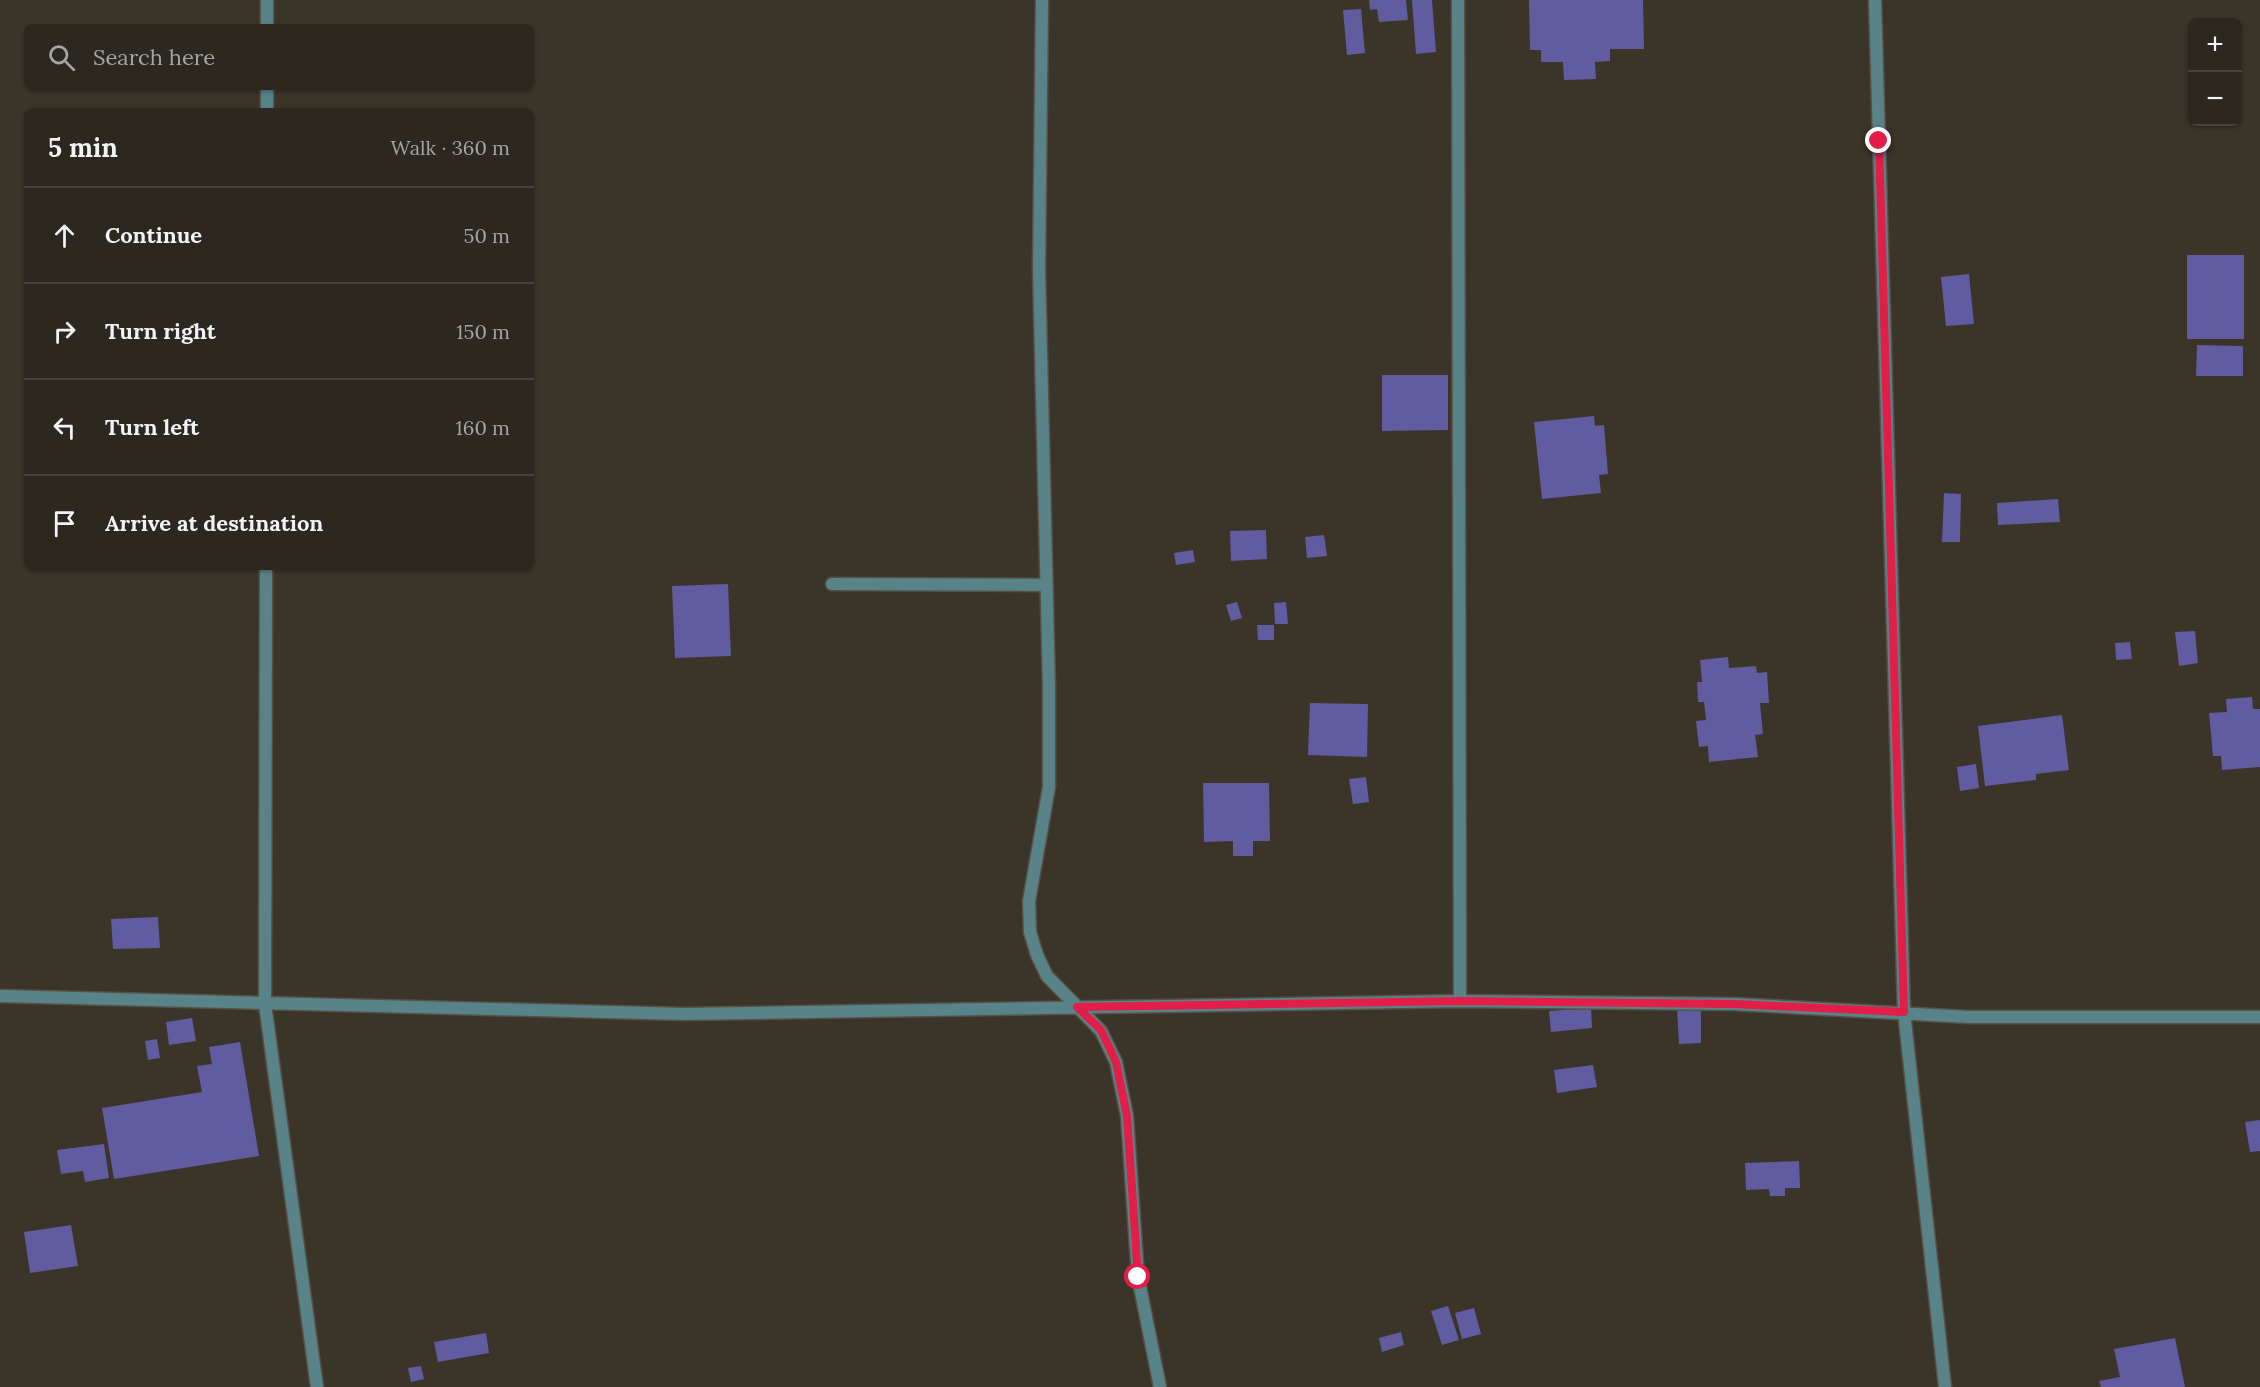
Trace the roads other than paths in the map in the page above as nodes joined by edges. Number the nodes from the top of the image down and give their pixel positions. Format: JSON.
{"nodes":[{"id":1,"x":267,"y":0,"type":"edge"},
{"id":2,"x":1042,"y":0,"type":"edge"},
{"id":3,"x":1458,"y":0,"type":"edge"},
{"id":4,"x":1875,"y":0,"type":"edge"},
{"id":5,"x":267,"y":24,"type":"edge"},
{"id":6,"x":267,"y":90,"type":"edge"},
{"id":7,"x":267,"y":108,"type":"edge"},
{"id":8,"x":266,"y":570,"type":"edge"},
{"id":9,"x":832,"y":584,"type":"dead end"},
{"id":10,"x":1046,"y":585,"type":"junction"},
{"id":11,"x":0,"y":996,"type":"edge"},
{"id":12,"x":1460,"y":1001,"type":"junction"},
{"id":13,"x":265,"y":1004,"type":"junction"},
{"id":14,"x":1077,"y":1007,"type":"junction"},
{"id":15,"x":1904,"y":1012,"type":"junction"},
{"id":16,"x":2260,"y":1017,"type":"edge"},
{"id":17,"x":317,"y":1387,"type":"edge"},
{"id":18,"x":1160,"y":1387,"type":"edge"},
{"id":19,"x":1945,"y":1387,"type":"edge"}],
"edges":[{"from":1,"to":5,"type":"street"},
{"from":2,"to":10,"type":"street"},
{"from":3,"to":12,"type":"street"},
{"from":4,"to":15,"type":"street"},
{"from":6,"to":7,"type":"street"},
{"from":8,"to":13,"type":"street"},
{"from":9,"to":10,"type":"street"},
{"from":10,"to":14,"type":"street"},
{"from":11,"to":13,"type":"street"},
{"from":12,"to":14,"type":"street"},
{"from":12,"to":15,"type":"street"},
{"from":13,"to":14,"type":"street"},
{"from":13,"to":17,"type":"street"},
{"from":14,"to":18,"type":"street"},
{"from":15,"to":16,"type":"street"},
{"from":15,"to":19,"type":"street"}]}
